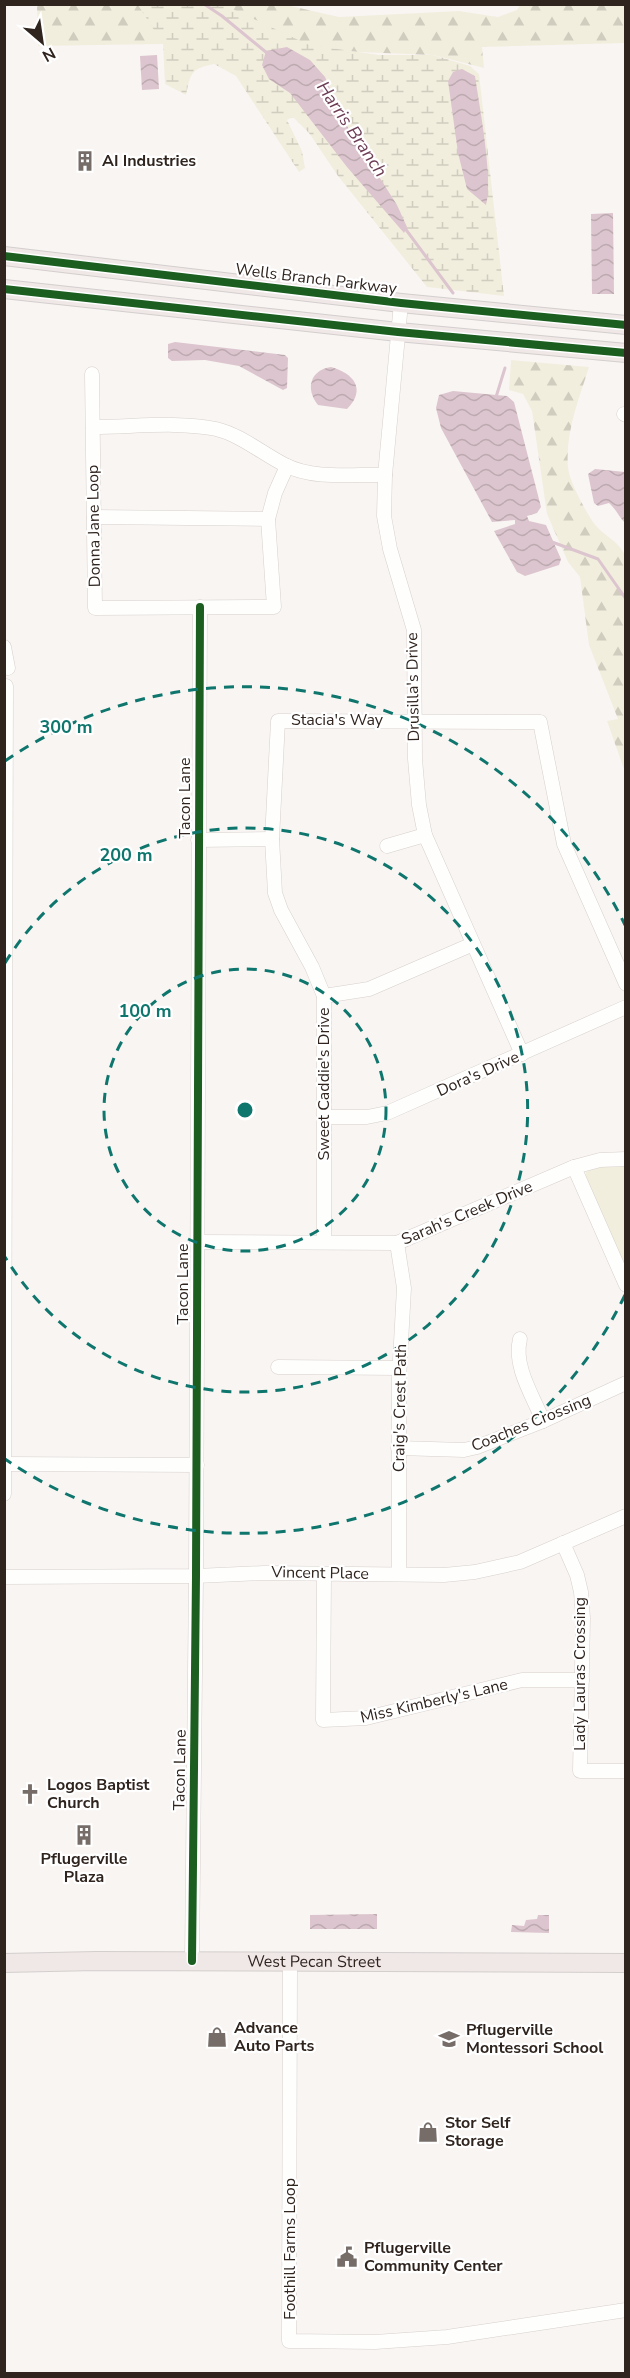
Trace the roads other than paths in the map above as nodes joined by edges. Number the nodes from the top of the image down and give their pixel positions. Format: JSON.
{"nodes":[{"id":1,"x":4,"y":256,"type":"edge"},
{"id":2,"x":118,"y":269,"type":"junction"},
{"id":3,"x":4,"y":289,"type":"edge"},
{"id":4,"x":113,"y":301,"type":"junction"},
{"id":5,"x":401,"y":303,"type":"junction"},
{"id":6,"x":626,"y":325,"type":"edge"},
{"id":7,"x":398,"y":332,"type":"junction"},
{"id":8,"x":626,"y":353,"type":"edge"},
{"id":9,"x":92,"y":374,"type":"dead end"},
{"id":10,"x":93,"y":427,"type":"junction"},
{"id":11,"x":287,"y":466,"type":"junction"},
{"id":12,"x":385,"y":475,"type":"junction"},
{"id":13,"x":94,"y":517,"type":"junction"},
{"id":14,"x":268,"y":519,"type":"junction"},
{"id":15,"x":200,"y":607,"type":"junction"},
{"id":16,"x":4,"y":647,"type":"edge"},
{"id":17,"x":8,"y":668,"type":"dead end"},
{"id":18,"x":6,"y":686,"type":"edge"},
{"id":19,"x":414,"y":720,"type":"junction"},
{"id":20,"x":278,"y":721,"type":"joint"},
{"id":21,"x":425,"y":835,"type":"junction"},
{"id":22,"x":272,"y":838,"type":"junction"},
{"id":23,"x":198,"y":840,"type":"junction"},
{"id":24,"x":387,"y":846,"type":"dead end"},
{"id":25,"x":474,"y":944,"type":"junction"},
{"id":26,"x":626,"y":984,"type":"edge"},
{"id":27,"x":324,"y":996,"type":"junction"},
{"id":28,"x":626,"y":1007,"type":"edge"},
{"id":29,"x":522,"y":1054,"type":"junction"},
{"id":30,"x":324,"y":1117,"type":"junction"},
{"id":31,"x":626,"y":1159,"type":"edge"},
{"id":32,"x":574,"y":1167,"type":"junction"},
{"id":33,"x":197,"y":1242,"type":"junction"},
{"id":34,"x":324,"y":1242,"type":"junction"},
{"id":35,"x":397,"y":1243,"type":"junction"},
{"id":36,"x":626,"y":1285,"type":"edge"},
{"id":37,"x":520,"y":1339,"type":"dead end"},
{"id":38,"x":278,"y":1367,"type":"dead end"},
{"id":39,"x":399,"y":1368,"type":"junction"},
{"id":40,"x":626,"y":1383,"type":"edge"},
{"id":41,"x":543,"y":1421,"type":"junction"},
{"id":42,"x":398,"y":1448,"type":"junction"},
{"id":43,"x":5,"y":1464,"type":"edge"},
{"id":44,"x":197,"y":1465,"type":"junction"},
{"id":45,"x":4,"y":1494,"type":"edge"},
{"id":46,"x":626,"y":1516,"type":"edge"},
{"id":47,"x":563,"y":1543,"type":"junction"},
{"id":48,"x":324,"y":1574,"type":"junction"},
{"id":49,"x":399,"y":1574,"type":"junction"},
{"id":50,"x":196,"y":1576,"type":"junction"},
{"id":51,"x":4,"y":1577,"type":"edge"},
{"id":52,"x":582,"y":1680,"type":"junction"},
{"id":53,"x":626,"y":1771,"type":"edge"},
{"id":54,"x":192,"y":1961,"type":"junction"},
{"id":55,"x":4,"y":1963,"type":"edge"},
{"id":56,"x":290,"y":1963,"type":"junction"},
{"id":57,"x":626,"y":1963,"type":"edge"},
{"id":58,"x":626,"y":2310,"type":"edge"}],
"edges":[{"from":1,"to":2,"type":"main road","name":"Wells Branch Parkway"},
{"from":2,"to":4,"type":"main road"},
{"from":2,"to":5,"type":"main road","name":"Wells Branch Parkway"},
{"from":3,"to":4,"type":"main road"},
{"from":4,"to":7,"type":"main road"},
{"from":5,"to":6,"type":"main road","name":"Wells Branch Parkway"},
{"from":5,"to":7,"type":"street","name":"Drusilla's Drive"},
{"from":7,"to":8,"type":"main road"},
{"from":7,"to":12,"type":"street","name":"Drusilla's Drive"},
{"from":9,"to":10,"type":"street","name":"Donna Jane Loop"},
{"from":10,"to":11,"type":"street"},
{"from":10,"to":13,"type":"street","name":"Donna Jane Loop"},
{"from":11,"to":12,"type":"street"},
{"from":11,"to":14,"type":"street","name":"Donna Jane Loop"},
{"from":12,"to":19,"type":"street","name":"Drusilla's Drive"},
{"from":13,"to":14,"type":"street"},
{"from":13,"to":15,"type":"street","name":"Donna Jane Loop"},
{"from":14,"to":15,"type":"street","name":"Donna Jane Loop"},
{"from":15,"to":23,"type":"street","name":"Tacon Lane"},
{"from":16,"to":17,"type":"street"},
{"from":18,"to":43,"type":"street"},
{"from":19,"to":20,"type":"street","name":"Stacia's Way"},
{"from":19,"to":21,"type":"street","name":"Drusilla's Drive"},
{"from":19,"to":26,"type":"street","name":"Stacia's Way"},
{"from":20,"to":22,"type":"street","name":"Sweet Caddie's Drive"},
{"from":21,"to":24,"type":"street"},
{"from":21,"to":25,"type":"street","name":"Drusilla's Drive"},
{"from":22,"to":23,"type":"street"},
{"from":22,"to":27,"type":"street","name":"Sweet Caddie's Drive"},
{"from":23,"to":33,"type":"street","name":"Tacon Lane"},
{"from":25,"to":27,"type":"street"},
{"from":25,"to":29,"type":"street","name":"Drusilla's Drive"},
{"from":27,"to":30,"type":"street","name":"Sweet Caddie's Drive"},
{"from":28,"to":29,"type":"street","name":"Dora's Drive"},
{"from":29,"to":30,"type":"street","name":"Dora's Drive"},
{"from":30,"to":34,"type":"street","name":"Sweet Caddie's Drive"},
{"from":31,"to":32,"type":"street","name":"Sarah's Creek Drive"},
{"from":32,"to":35,"type":"street","name":"Sarah's Creek Drive"},
{"from":32,"to":36,"type":"street"},
{"from":33,"to":34,"type":"street","name":"Sarah's Creek Drive"},
{"from":33,"to":44,"type":"street","name":"Tacon Lane"},
{"from":34,"to":35,"type":"street","name":"Sarah's Creek Drive"},
{"from":35,"to":39,"type":"street","name":"Craig's Crest Path"},
{"from":37,"to":41,"type":"street"},
{"from":38,"to":39,"type":"street"},
{"from":39,"to":42,"type":"street","name":"Craig's Crest Path"},
{"from":40,"to":41,"type":"street","name":"Coaches Crossing"},
{"from":41,"to":42,"type":"street","name":"Coaches Crossing"},
{"from":42,"to":49,"type":"street","name":"Craig's Crest Path"},
{"from":43,"to":44,"type":"street"},
{"from":43,"to":45,"type":"street"},
{"from":44,"to":50,"type":"street","name":"Tacon Lane"},
{"from":46,"to":47,"type":"street","name":"Vincent Place"},
{"from":47,"to":49,"type":"street","name":"Vincent Place"},
{"from":47,"to":52,"type":"street","name":"Lady Lauras Crossing"},
{"from":48,"to":49,"type":"street","name":"Vincent Place"},
{"from":48,"to":50,"type":"street","name":"Vincent Place"},
{"from":48,"to":52,"type":"street","name":"Miss Kimberly's Lane"},
{"from":50,"to":51,"type":"street","name":"Vincent Place"},
{"from":50,"to":54,"type":"street","name":"Tacon Lane"},
{"from":52,"to":53,"type":"street","name":"Lady Lauras Crossing"},
{"from":54,"to":55,"type":"main road","name":"West Pecan Street"},
{"from":54,"to":56,"type":"main road","name":"West Pecan Street"},
{"from":56,"to":57,"type":"main road","name":"West Pecan Street"},
{"from":56,"to":58,"type":"street","name":"Foothill Farms Loop"}]}
